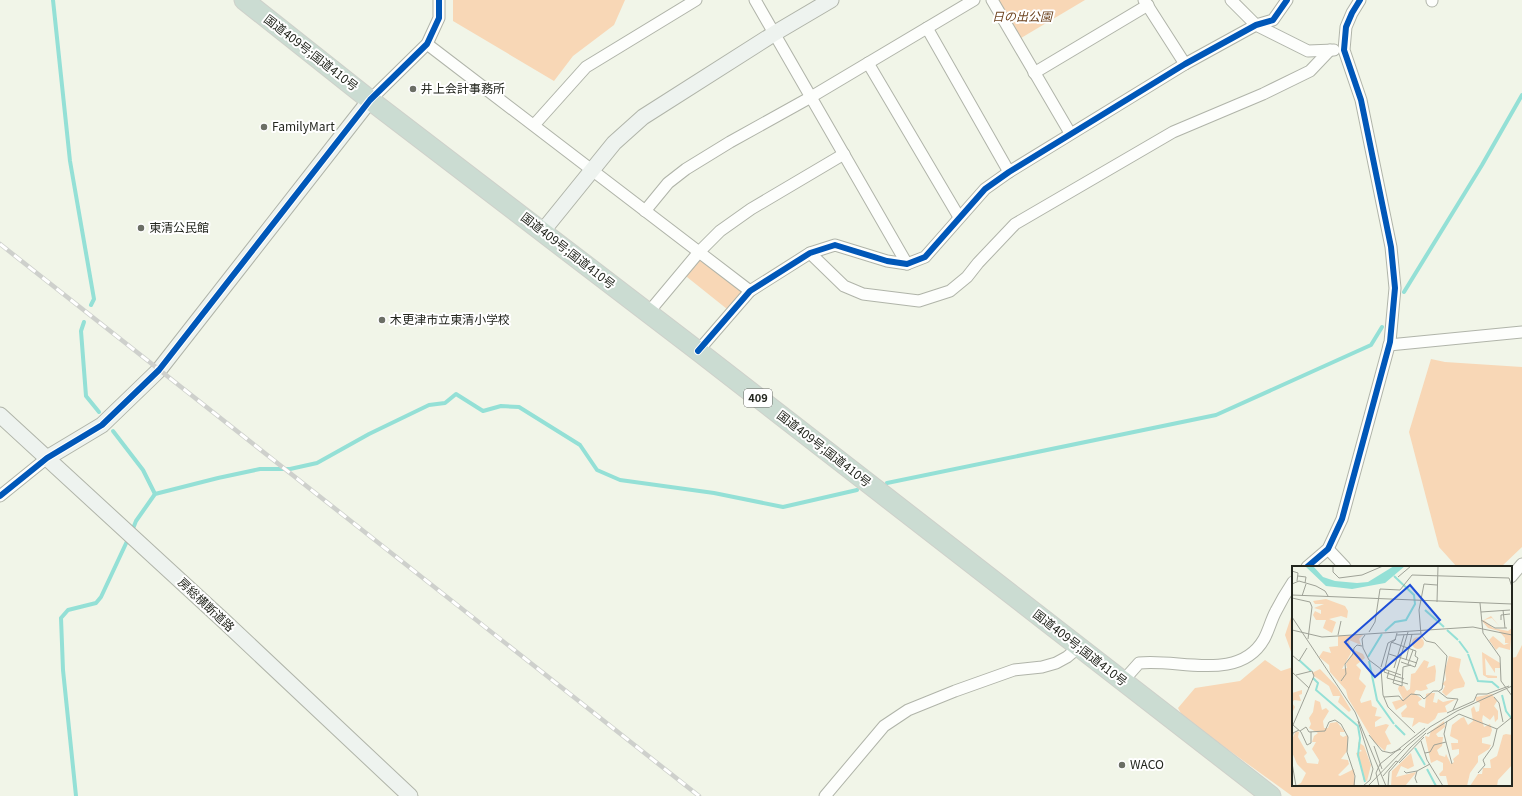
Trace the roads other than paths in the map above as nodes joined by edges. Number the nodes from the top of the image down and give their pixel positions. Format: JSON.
{"nodes":[{"id":1,"x":244,"y":0,"type":"edge"},
{"id":2,"x":439,"y":0,"type":"edge"},
{"id":3,"x":696,"y":0,"type":"edge"},
{"id":4,"x":755,"y":0,"type":"edge"},
{"id":5,"x":831,"y":0,"type":"edge"},
{"id":6,"x":974,"y":0,"type":"edge"},
{"id":7,"x":992,"y":0,"type":"edge"},
{"id":8,"x":1231,"y":0,"type":"edge"},
{"id":9,"x":1288,"y":0,"type":"edge"},
{"id":10,"x":1360,"y":0,"type":"edge"},
{"id":11,"x":1146,"y":2,"type":"edge"},
{"id":12,"x":1256,"y":24,"type":"junction"},
{"id":13,"x":927,"y":28,"type":"junction"},
{"id":14,"x":775,"y":33,"type":"junction"},
{"id":15,"x":427,"y":44,"type":"junction"},
{"id":16,"x":1330,"y":50,"type":"junction"},
{"id":17,"x":1344,"y":50,"type":"junction"},
{"id":18,"x":868,"y":63,"type":"junction"},
{"id":19,"x":1185,"y":64,"type":"junction"},
{"id":20,"x":1034,"y":73,"type":"junction"},
{"id":21,"x":811,"y":97,"type":"junction"},
{"id":22,"x":370,"y":100,"type":"junction"},
{"id":23,"x":534,"y":125,"type":"junction"},
{"id":24,"x":1070,"y":134,"type":"junction"},
{"id":25,"x":844,"y":154,"type":"junction"},
{"id":26,"x":592,"y":169,"type":"junction"},
{"id":27,"x":1009,"y":172,"type":"junction"},
{"id":28,"x":645,"y":211,"type":"junction"},
{"id":29,"x":959,"y":217,"type":"junction"},
{"id":30,"x":542,"y":232,"type":"junction"},
{"id":31,"x":700,"y":252,"type":"junction"},
{"id":32,"x":810,"y":253,"type":"junction"},
{"id":33,"x":907,"y":264,"type":"junction"},
{"id":34,"x":750,"y":291,"type":"junction"},
{"id":35,"x":648,"y":313,"type":"junction"},
{"id":36,"x":1522,"y":332,"type":"edge"},
{"id":37,"x":1389,"y":345,"type":"junction"},
{"id":38,"x":698,"y":351,"type":"junction"},
{"id":39,"x":0,"y":415,"type":"edge"},
{"id":40,"x":47,"y":458,"type":"junction"},
{"id":41,"x":0,"y":496,"type":"edge"},
{"id":42,"x":1328,"y":549,"type":"junction"},
{"id":43,"x":1522,"y":564,"type":"edge"},
{"id":44,"x":1308,"y":566,"type":"edge"},
{"id":45,"x":1344,"y":566,"type":"edge"},
{"id":46,"x":1512,"y":576,"type":"edge"},
{"id":47,"x":1292,"y":584,"type":"edge"},
{"id":48,"x":1079,"y":646,"type":"junction"},
{"id":49,"x":1123,"y":681,"type":"junction"},
{"id":50,"x":410,"y":796,"type":"edge"},
{"id":51,"x":824,"y":796,"type":"edge"},
{"id":52,"x":1272,"y":796,"type":"edge"}],
"edges":[{"from":1,"to":22,"type":"highway","name":"国道409号;国道410号","number":"409"},
{"from":2,"to":15,"type":"street"},
{"from":3,"to":23,"type":"street"},
{"from":4,"to":14,"type":"street"},
{"from":5,"to":14,"type":"street"},
{"from":6,"to":13,"type":"street"},
{"from":7,"to":20,"type":"street"},
{"from":8,"to":12,"type":"street"},
{"from":9,"to":12,"type":"street"},
{"from":10,"to":17,"type":"street"},
{"from":11,"to":19,"type":"street"},
{"from":11,"to":20,"type":"street"},
{"from":12,"to":16,"type":"street"},
{"from":12,"to":19,"type":"street"},
{"from":13,"to":18,"type":"street"},
{"from":13,"to":27,"type":"street"},
{"from":14,"to":21,"type":"street"},
{"from":14,"to":26,"type":"street"},
{"from":15,"to":22,"type":"street"},
{"from":15,"to":23,"type":"street"},
{"from":16,"to":17,"type":"street"},
{"from":16,"to":32,"type":"street"},
{"from":17,"to":37,"type":"street"},
{"from":18,"to":21,"type":"street"},
{"from":18,"to":29,"type":"street"},
{"from":19,"to":24,"type":"street"},
{"from":20,"to":24,"type":"street"},
{"from":21,"to":25,"type":"street"},
{"from":21,"to":28,"type":"street"},
{"from":22,"to":30,"type":"highway","name":"国道409号;国道410号","number":"409"},
{"from":22,"to":40,"type":"street"},
{"from":23,"to":26,"type":"street"},
{"from":24,"to":27,"type":"street"},
{"from":25,"to":31,"type":"street"},
{"from":25,"to":33,"type":"street"},
{"from":26,"to":28,"type":"street"},
{"from":26,"to":30,"type":"street"},
{"from":27,"to":29,"type":"street"},
{"from":28,"to":31,"type":"street"},
{"from":29,"to":33,"type":"street"},
{"from":30,"to":35,"type":"highway","name":"国道409号;国道410号","number":"409"},
{"from":31,"to":34,"type":"street"},
{"from":31,"to":35,"type":"street"},
{"from":32,"to":33,"type":"street"},
{"from":32,"to":34,"type":"street"},
{"from":34,"to":38,"type":"street"},
{"from":35,"to":38,"type":"highway","name":"国道409号;国道410号","number":"409"},
{"from":36,"to":37,"type":"street"},
{"from":37,"to":42,"type":"street"},
{"from":38,"to":48,"type":"highway","name":"国道409号;国道410号","number":"409"},
{"from":39,"to":40,"type":"street","name":"房総横断道路"},
{"from":40,"to":41,"type":"street"},
{"from":40,"to":50,"type":"street","name":"房総横断道路"},
{"from":42,"to":44,"type":"street"},
{"from":42,"to":45,"type":"street"},
{"from":43,"to":46,"type":"street"},
{"from":47,"to":49,"type":"street"},
{"from":48,"to":49,"type":"highway","name":"国道409号;国道410号","number":"409"},
{"from":48,"to":51,"type":"street"},
{"from":49,"to":52,"type":"highway","name":"国道409号;国道410号","number":"409"}]}
